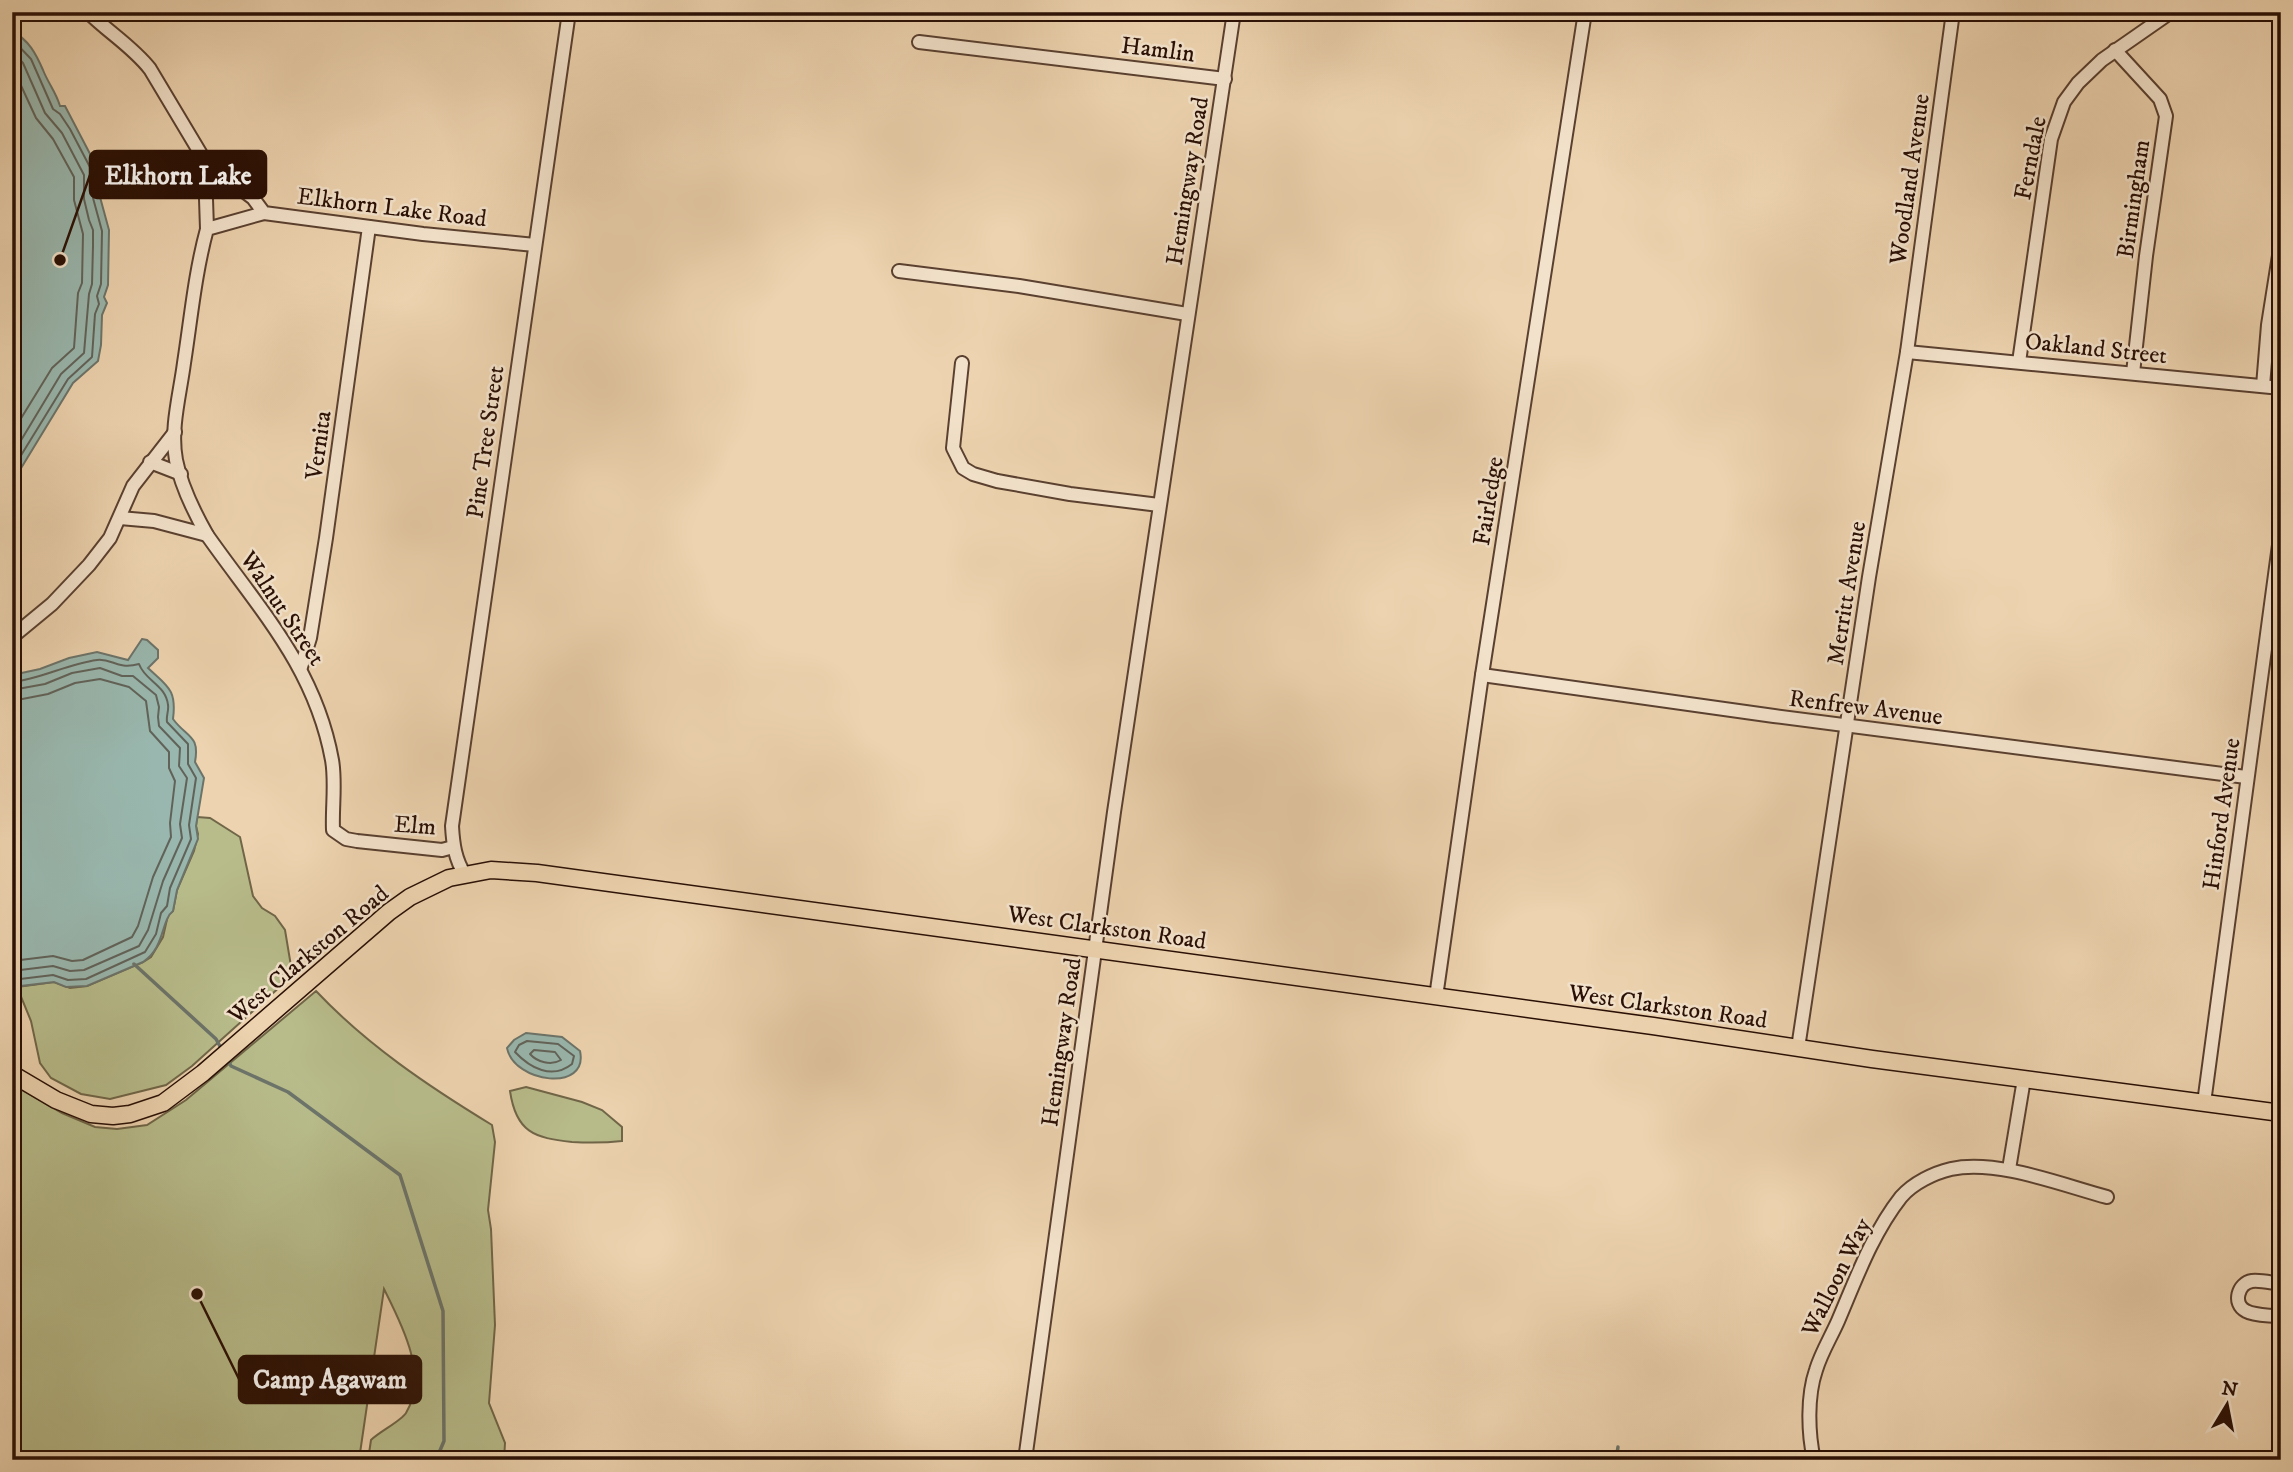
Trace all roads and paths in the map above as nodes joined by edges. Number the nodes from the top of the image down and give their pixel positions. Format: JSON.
{"nodes":[{"id":1,"x":88,"y":12,"type":"edge"},
{"id":2,"x":569,"y":12,"type":"edge"},
{"id":3,"x":1234,"y":12,"type":"edge"},
{"id":4,"x":1585,"y":12,"type":"edge"},
{"id":5,"x":1953,"y":12,"type":"edge"},
{"id":6,"x":2171,"y":12,"type":"edge"},
{"id":7,"x":919,"y":42,"type":"dead end"},
{"id":8,"x":2115,"y":50,"type":"junction"},
{"id":9,"x":1225,"y":79,"type":"junction"},
{"id":10,"x":211,"y":171,"type":"junction"},
{"id":11,"x":264,"y":213,"type":"junction"},
{"id":12,"x":369,"y":226,"type":"junction"},
{"id":13,"x":207,"y":229,"type":"junction"},
{"id":14,"x":2281,"y":243,"type":"edge"},
{"id":15,"x":535,"y":245,"type":"junction"},
{"id":16,"x":899,"y":271,"type":"dead end"},
{"id":17,"x":1188,"y":314,"type":"junction"},
{"id":18,"x":1907,"y":352,"type":"junction"},
{"id":19,"x":2019,"y":362,"type":"junction"},
{"id":20,"x":962,"y":363,"type":"dead end"},
{"id":21,"x":2133,"y":373,"type":"junction"},
{"id":22,"x":2263,"y":386,"type":"junction"},
{"id":23,"x":2281,"y":388,"type":"edge"},
{"id":24,"x":176,"y":432,"type":"junction"},
{"id":25,"x":150,"y":462,"type":"junction"},
{"id":26,"x":181,"y":474,"type":"junction"},
{"id":27,"x":1159,"y":505,"type":"junction"},
{"id":28,"x":120,"y":518,"type":"junction"},
{"id":29,"x":2281,"y":530,"type":"edge"},
{"id":30,"x":207,"y":535,"type":"junction"},
{"id":31,"x":12,"y":637,"type":"edge"},
{"id":32,"x":301,"y":667,"type":"junction"},
{"id":33,"x":1482,"y":675,"type":"junction"},
{"id":34,"x":1848,"y":724,"type":"junction"},
{"id":35,"x":2246,"y":777,"type":"junction"},
{"id":36,"x":375,"y":843,"type":"joint"},
{"id":37,"x":453,"y":847,"type":"junction"},
{"id":38,"x":465,"y":875,"type":"junction"},
{"id":39,"x":1095,"y":949,"type":"junction"},
{"id":40,"x":1436,"y":997,"type":"junction"},
{"id":41,"x":1798,"y":1048,"type":"junction"},
{"id":42,"x":12,"y":1074,"type":"edge"},
{"id":43,"x":2024,"y":1079,"type":"junction"},
{"id":44,"x":2204,"y":1103,"type":"junction"},
{"id":45,"x":2281,"y":1114,"type":"edge"},
{"id":46,"x":2009,"y":1169,"type":"junction"},
{"id":47,"x":2108,"y":1198,"type":"dead end"},
{"id":48,"x":2281,"y":1284,"type":"edge"},
{"id":49,"x":2281,"y":1317,"type":"edge"},
{"id":50,"x":1025,"y":1460,"type":"edge"},
{"id":51,"x":1814,"y":1460,"type":"edge"}],
"edges":[{"from":1,"to":10,"type":"street","name":"Elkhorn Lake Road"},
{"from":2,"to":15,"type":"street","name":"Pine Tree Street"},
{"from":3,"to":9,"type":"street","name":"Hemingway Road"},
{"from":4,"to":33,"type":"street","name":"Fairledge"},
{"from":5,"to":18,"type":"street","name":"Woodland Avenue"},
{"from":6,"to":8,"type":"street","name":"Ferndale"},
{"from":7,"to":9,"type":"street","name":"Hamlin"},
{"from":8,"to":19,"type":"street","name":"Ferndale"},
{"from":8,"to":21,"type":"street","name":"Birmingham"},
{"from":9,"to":17,"type":"street","name":"Hemingway Road"},
{"from":10,"to":11,"type":"street","name":"Elkhorn Lake Road"},
{"from":10,"to":13,"type":"street","name":"Walnut Street"},
{"from":11,"to":12,"type":"street","name":"Elkhorn Lake Road"},
{"from":11,"to":13,"type":"street"},
{"from":12,"to":15,"type":"street","name":"Elkhorn Lake Road"},
{"from":12,"to":32,"type":"street","name":"Vernita"},
{"from":13,"to":24,"type":"street","name":"Walnut Street"},
{"from":14,"to":22,"type":"street"},
{"from":15,"to":37,"type":"street","name":"Pine Tree Street"},
{"from":16,"to":17,"type":"street"},
{"from":17,"to":27,"type":"street","name":"Hemingway Road"},
{"from":18,"to":19,"type":"street","name":"Oakland Street"},
{"from":18,"to":34,"type":"street","name":"Merritt Avenue"},
{"from":19,"to":21,"type":"street","name":"Oakland Street"},
{"from":20,"to":27,"type":"street"},
{"from":21,"to":22,"type":"street","name":"Oakland Street"},
{"from":22,"to":23,"type":"street","name":"Oakland Street"},
{"from":24,"to":25,"type":"street"},
{"from":24,"to":26,"type":"street","name":"Walnut Street"},
{"from":25,"to":26,"type":"street"},
{"from":25,"to":28,"type":"street"},
{"from":26,"to":30,"type":"street","name":"Walnut Street"},
{"from":27,"to":39,"type":"street","name":"Hemingway Road"},
{"from":28,"to":30,"type":"street"},
{"from":28,"to":31,"type":"street"},
{"from":29,"to":35,"type":"street","name":"Hinford Avenue"},
{"from":30,"to":32,"type":"street","name":"Walnut Street"},
{"from":32,"to":36,"type":"street","name":"Walnut Street"},
{"from":33,"to":34,"type":"street","name":"Renfrew Avenue"},
{"from":33,"to":40,"type":"street","name":"Fairledge"},
{"from":34,"to":35,"type":"street","name":"Renfrew Avenue"},
{"from":34,"to":41,"type":"street","name":"Merritt Avenue"},
{"from":35,"to":44,"type":"street","name":"Hinford Avenue"},
{"from":36,"to":37,"type":"street","name":"Elm"},
{"from":37,"to":38,"type":"street","name":"Pine Tree Street"},
{"from":38,"to":39,"type":"main road","name":"West Clarkston Road"},
{"from":38,"to":42,"type":"main road","name":"West Clarkston Road"},
{"from":39,"to":40,"type":"main road","name":"West Clarkston Road"},
{"from":39,"to":50,"type":"street","name":"Hemingway Road"},
{"from":40,"to":41,"type":"main road","name":"West Clarkston Road"},
{"from":41,"to":43,"type":"main road","name":"West Clarkston Road"},
{"from":43,"to":44,"type":"main road","name":"West Clarkston Road"},
{"from":43,"to":46,"type":"street"},
{"from":44,"to":45,"type":"main road","name":"West Clarkston Road"},
{"from":46,"to":47,"type":"street","name":"Walloon Way"},
{"from":46,"to":51,"type":"street","name":"Walloon Way"},
{"from":48,"to":49,"type":"street"}]}
